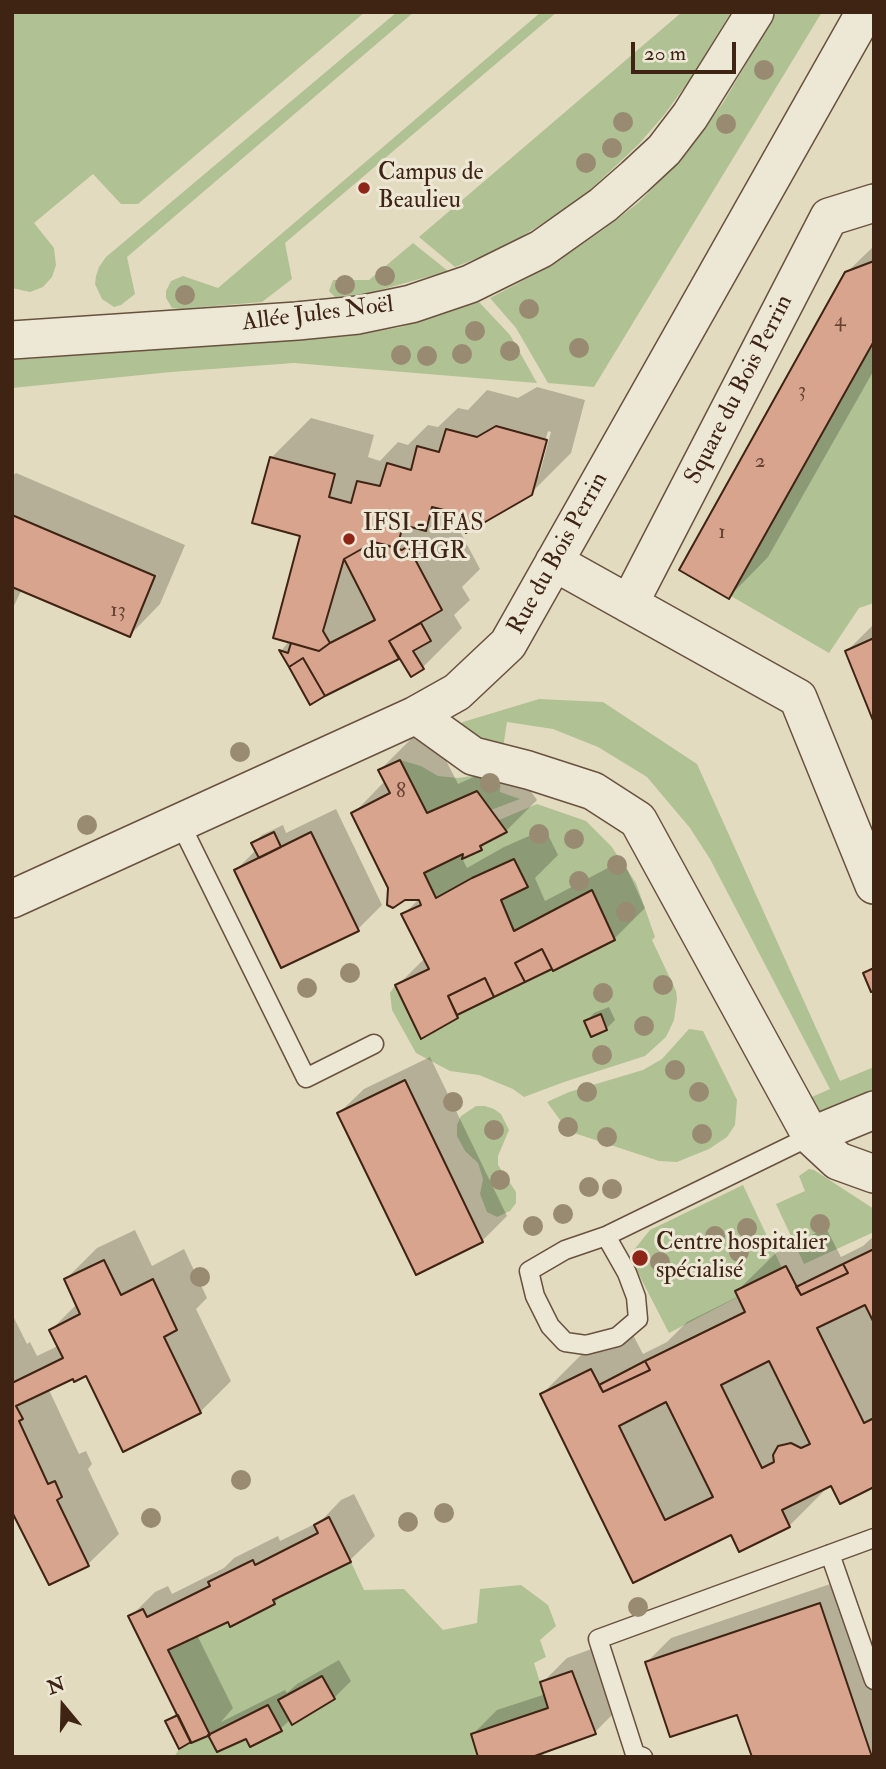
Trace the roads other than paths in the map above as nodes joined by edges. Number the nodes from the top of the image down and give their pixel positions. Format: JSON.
{"nodes":[{"id":1,"x":755,"y":12,"type":"edge"},
{"id":2,"x":864,"y":12,"type":"edge"},
{"id":3,"x":874,"y":203,"type":"edge"},
{"id":4,"x":12,"y":340,"type":"edge"},
{"id":5,"x":554,"y":562,"type":"junction"},
{"id":6,"x":629,"y":604,"type":"junction"},
{"id":7,"x":416,"y":715,"type":"junction"},
{"id":8,"x":180,"y":823,"type":"junction"},
{"id":9,"x":874,"y":885,"type":"edge"},
{"id":10,"x":12,"y":899,"type":"edge"},
{"id":11,"x":374,"y":1044,"type":"dead end"},
{"id":12,"x":874,"y":1110,"type":"edge"},
{"id":13,"x":811,"y":1136,"type":"junction"},
{"id":14,"x":874,"y":1174,"type":"edge"},
{"id":15,"x":607,"y":1236,"type":"junction"},
{"id":16,"x":874,"y":1538,"type":"edge"},
{"id":17,"x":830,"y":1553,"type":"junction"},
{"id":18,"x":874,"y":1680,"type":"edge"},
{"id":19,"x":643,"y":1757,"type":"edge"}],
"edges":[{"from":1,"to":4,"type":"street","name":"Allée Jules Noël"},
{"from":2,"to":5,"type":"street","name":"Rue du Bois Perrin"},
{"from":3,"to":6,"type":"street","name":"Square du Bois Perrin"},
{"from":5,"to":6,"type":"street"},
{"from":5,"to":7,"type":"street","name":"Rue du Bois Perrin"},
{"from":6,"to":9,"type":"street"},
{"from":7,"to":8,"type":"street","name":"Rue du Bois Perrin"},
{"from":7,"to":13,"type":"street"},
{"from":8,"to":10,"type":"street","name":"Rue du Bois Perrin"},
{"from":8,"to":11,"type":"lane"},
{"from":12,"to":13,"type":"street"},
{"from":13,"to":14,"type":"street"},
{"from":13,"to":15,"type":"lane"},
{"from":15,"to":15,"type":"lane"},
{"from":16,"to":17,"type":"lane"},
{"from":17,"to":18,"type":"lane"},
{"from":17,"to":19,"type":"lane"}]}
